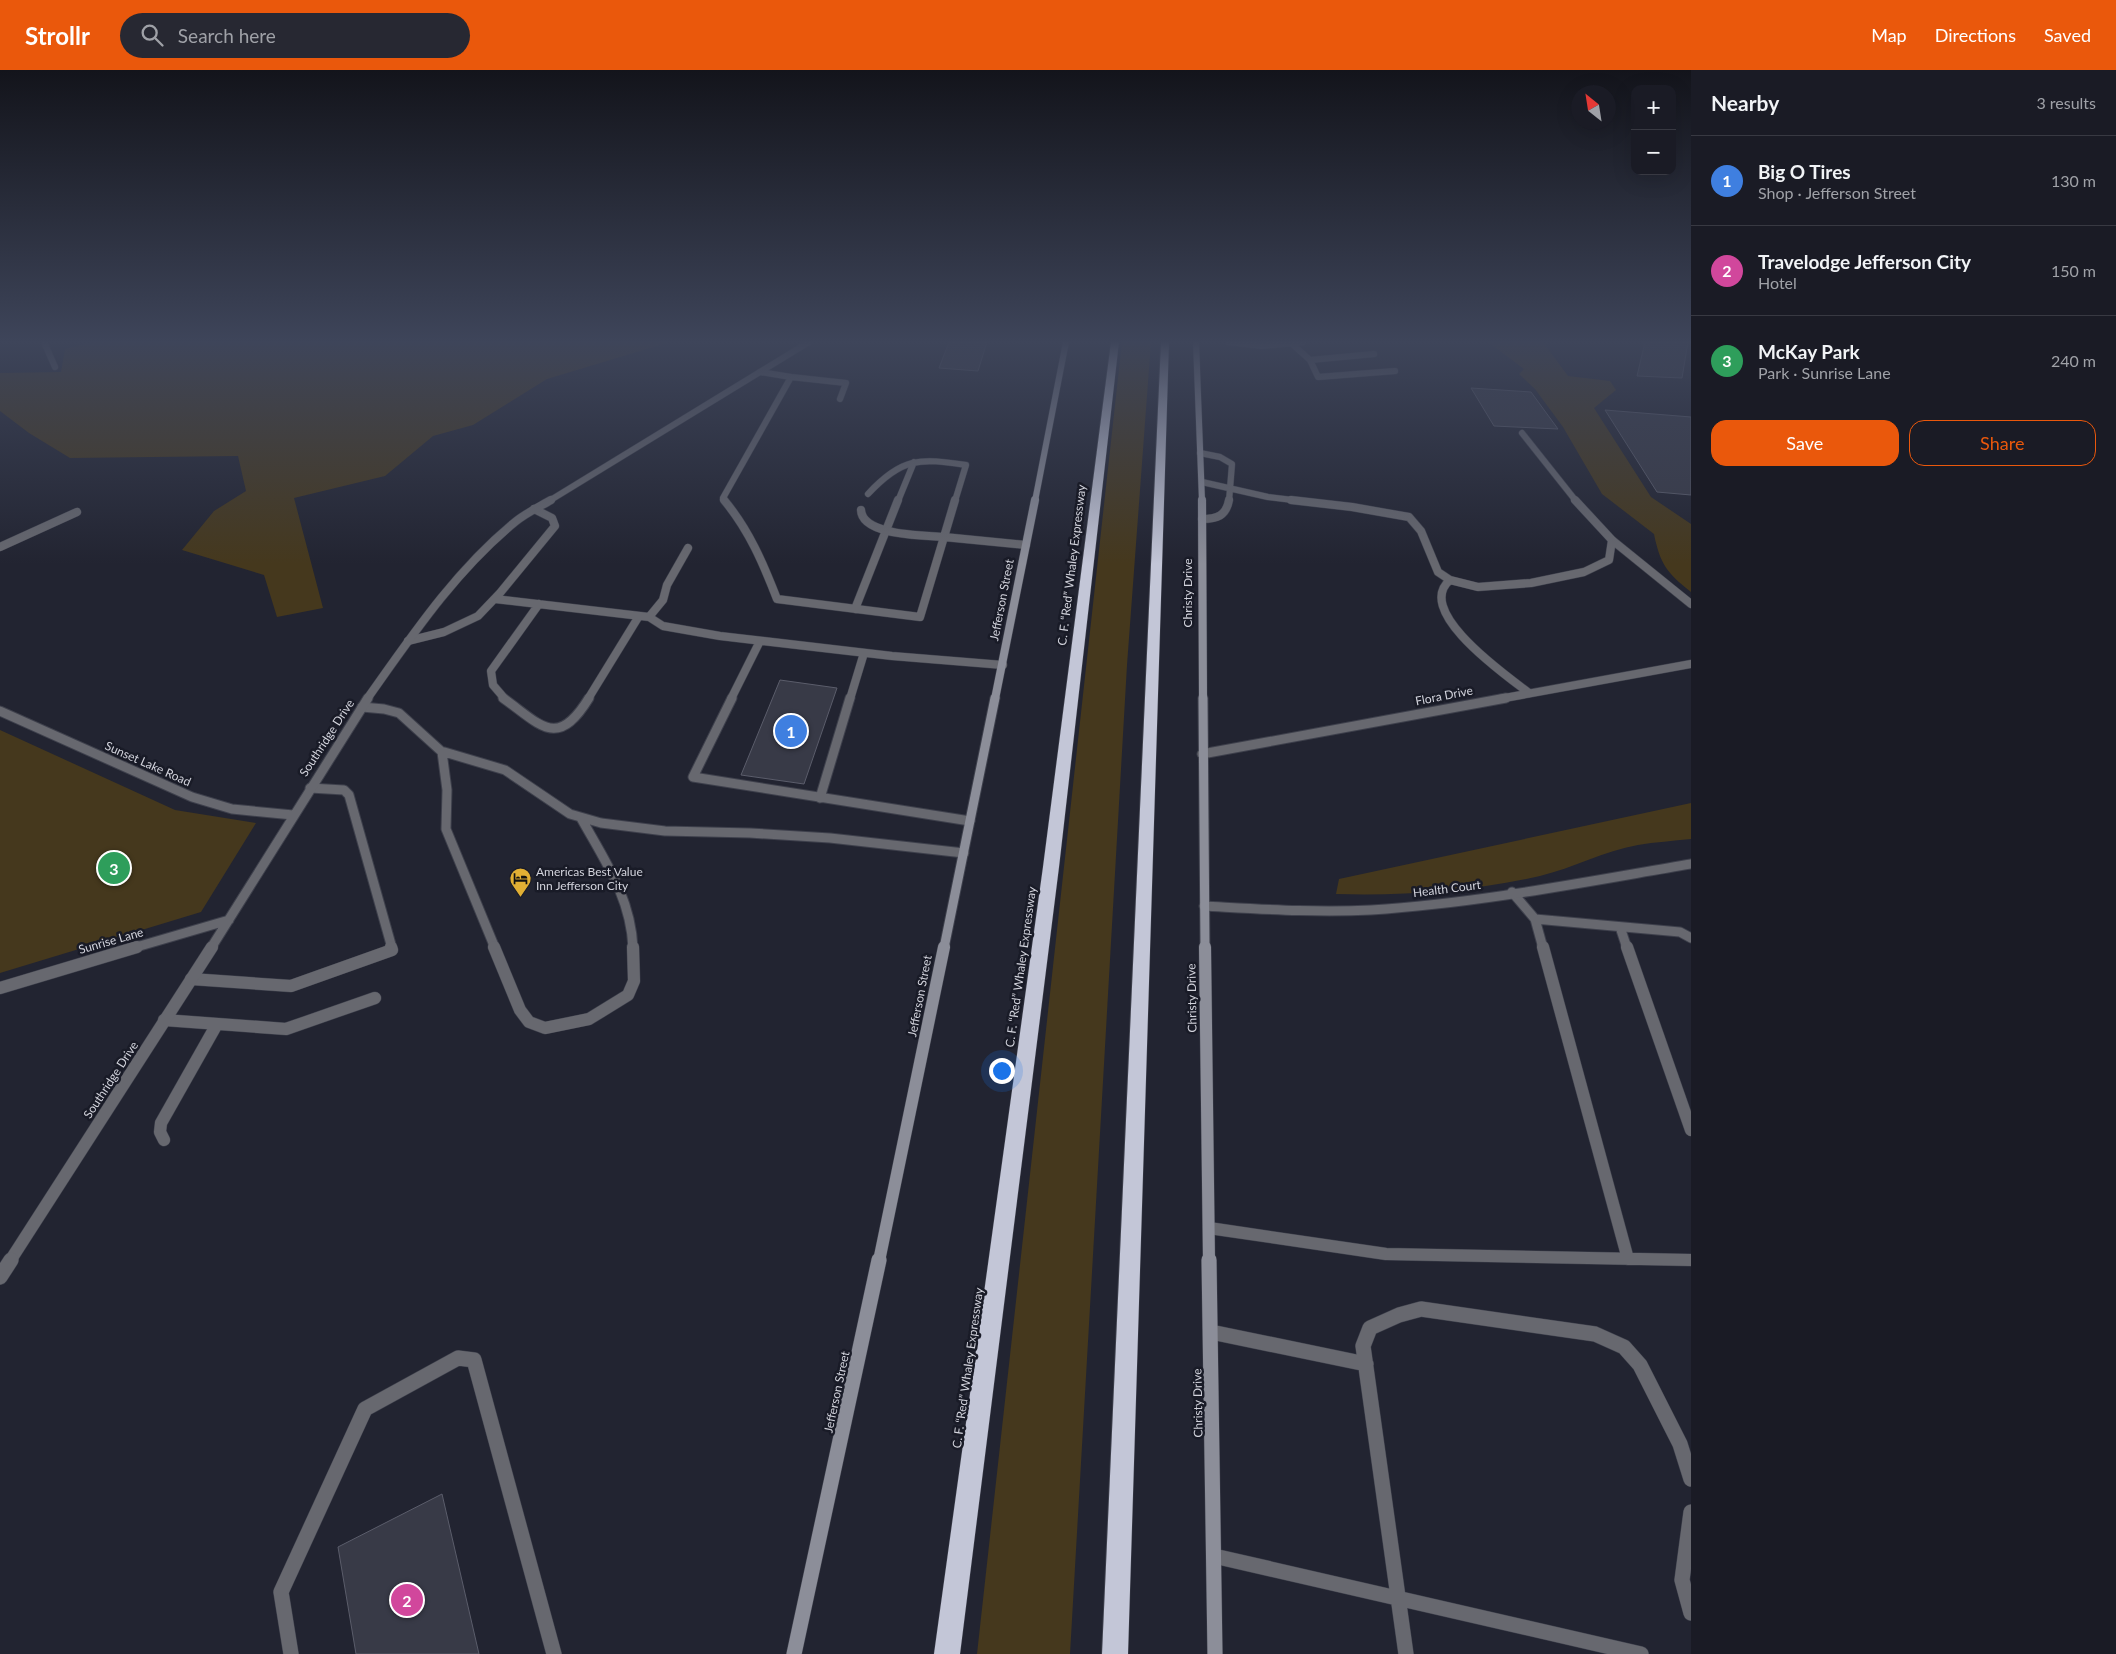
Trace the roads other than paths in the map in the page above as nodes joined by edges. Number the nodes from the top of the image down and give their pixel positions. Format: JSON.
{"nodes":[{"id":1,"x":688,"y":416,"type":"edge"},
{"id":2,"x":769,"y":416,"type":"edge"},
{"id":3,"x":1051,"y":416,"type":"edge"},
{"id":4,"x":1106,"y":416,"type":"edge"},
{"id":5,"x":1162,"y":416,"type":"edge"},
{"id":6,"x":1197,"y":416,"type":"edge"},
{"id":7,"x":1522,"y":432,"type":"dead end"},
{"id":8,"x":1200,"y":453,"type":"junction"},
{"id":9,"x":914,"y":462,"type":"junction"},
{"id":10,"x":1202,"y":482,"type":"junction"},
{"id":11,"x":1230,"y":488,"type":"junction"},
{"id":12,"x":868,"y":494,"type":"dead end"},
{"id":13,"x":534,"y":510,"type":"junction"},
{"id":14,"x":861,"y":510,"type":"dead end"},
{"id":15,"x":78,"y":512,"type":"dead end"},
{"id":16,"x":1202,"y":519,"type":"junction"},
{"id":17,"x":885,"y":530,"type":"junction"},
{"id":18,"x":944,"y":537,"type":"junction"},
{"id":19,"x":1612,"y":540,"type":"junction"},
{"id":20,"x":1026,"y":545,"type":"junction"},
{"id":21,"x":0,"y":547,"type":"edge"},
{"id":22,"x":688,"y":548,"type":"dead end"},
{"id":23,"x":1450,"y":580,"type":"junction"},
{"id":24,"x":494,"y":599,"type":"junction"},
{"id":25,"x":539,"y":604,"type":"junction"},
{"id":26,"x":1691,"y":604,"type":"edge"},
{"id":27,"x":856,"y":609,"type":"junction"},
{"id":28,"x":639,"y":616,"type":"junction"},
{"id":29,"x":649,"y":617,"type":"junction"},
{"id":30,"x":408,"y":641,"type":"junction"},
{"id":31,"x":760,"y":641,"type":"junction"},
{"id":32,"x":864,"y":653,"type":"junction"},
{"id":33,"x":1691,"y":664,"type":"edge"},
{"id":34,"x":1003,"y":665,"type":"junction"},
{"id":35,"x":1529,"y":693,"type":"junction"},
{"id":36,"x":362,"y":707,"type":"junction"},
{"id":37,"x":0,"y":711,"type":"edge"},
{"id":38,"x":442,"y":752,"type":"junction"},
{"id":39,"x":1202,"y":754,"type":"junction"},
{"id":40,"x":310,"y":788,"type":"junction"},
{"id":41,"x":820,"y":798,"type":"junction"},
{"id":42,"x":293,"y":815,"type":"junction"},
{"id":43,"x":581,"y":818,"type":"junction"},
{"id":44,"x":970,"y":821,"type":"junction"},
{"id":45,"x":964,"y":853,"type":"junction"},
{"id":46,"x":1691,"y":864,"type":"edge"},
{"id":47,"x":1512,"y":892,"type":"junction"},
{"id":48,"x":1204,"y":906,"type":"junction"},
{"id":49,"x":1535,"y":919,"type":"junction"},
{"id":50,"x":230,"y":920,"type":"junction"},
{"id":51,"x":1620,"y":927,"type":"junction"},
{"id":52,"x":1691,"y":938,"type":"edge"},
{"id":53,"x":191,"y":979,"type":"junction"},
{"id":54,"x":0,"y":988,"type":"edge"},
{"id":55,"x":375,"y":998,"type":"dead end"},
{"id":56,"x":164,"y":1020,"type":"junction"},
{"id":57,"x":217,"y":1024,"type":"junction"},
{"id":58,"x":1691,"y":1130,"type":"edge"},
{"id":59,"x":164,"y":1140,"type":"dead end"},
{"id":60,"x":1209,"y":1228,"type":"junction"},
{"id":61,"x":1628,"y":1259,"type":"junction"},
{"id":62,"x":1691,"y":1260,"type":"edge"},
{"id":63,"x":0,"y":1277,"type":"edge"},
{"id":64,"x":1211,"y":1332,"type":"junction"},
{"id":65,"x":1366,"y":1364,"type":"junction"},
{"id":66,"x":1691,"y":1479,"type":"edge"},
{"id":67,"x":1691,"y":1512,"type":"edge"},
{"id":68,"x":1214,"y":1556,"type":"junction"},
{"id":69,"x":1398,"y":1598,"type":"junction"},
{"id":70,"x":1691,"y":1613,"type":"edge"},
{"id":71,"x":291,"y":1654,"type":"edge"},
{"id":72,"x":554,"y":1654,"type":"edge"},
{"id":73,"x":794,"y":1654,"type":"edge"},
{"id":74,"x":947,"y":1654,"type":"edge"},
{"id":75,"x":1115,"y":1654,"type":"edge"},
{"id":76,"x":1215,"y":1654,"type":"edge"},
{"id":77,"x":1406,"y":1654,"type":"edge"},
{"id":78,"x":1640,"y":1654,"type":"edge"}],
"edges":[{"from":1,"to":13,"type":"street","name":"Southridge Drive"},
{"from":2,"to":27,"type":"street"},
{"from":3,"to":20,"type":"street","name":"Jefferson Street"},
{"from":4,"to":74,"type":"highway","name":"C. F. “Red” Whaley Expressway"},
{"from":5,"to":75,"type":"highway"},
{"from":6,"to":8,"type":"street","name":"Christy Drive"},
{"from":7,"to":19,"type":"street"},
{"from":8,"to":10,"type":"street","name":"Christy Drive"},
{"from":8,"to":11,"type":"street"},
{"from":9,"to":12,"type":"street"},
{"from":9,"to":17,"type":"street"},
{"from":9,"to":18,"type":"street"},
{"from":10,"to":11,"type":"street"},
{"from":10,"to":16,"type":"street","name":"Christy Drive"},
{"from":11,"to":16,"type":"street"},
{"from":11,"to":23,"type":"street"},
{"from":13,"to":24,"type":"street"},
{"from":13,"to":30,"type":"street","name":"Southridge Drive"},
{"from":14,"to":17,"type":"street"},
{"from":15,"to":21,"type":"street"},
{"from":16,"to":39,"type":"street","name":"Christy Drive"},
{"from":17,"to":18,"type":"street"},
{"from":17,"to":27,"type":"street"},
{"from":18,"to":20,"type":"street"},
{"from":18,"to":27,"type":"street"},
{"from":19,"to":23,"type":"street"},
{"from":19,"to":26,"type":"street"},
{"from":20,"to":34,"type":"street","name":"Jefferson Street"},
{"from":22,"to":29,"type":"street"},
{"from":23,"to":35,"type":"street"},
{"from":24,"to":25,"type":"street"},
{"from":24,"to":30,"type":"street"},
{"from":25,"to":28,"type":"street"},
{"from":25,"to":28,"type":"street"},
{"from":28,"to":29,"type":"street"},
{"from":29,"to":31,"type":"street"},
{"from":30,"to":36,"type":"street","name":"Southridge Drive"},
{"from":31,"to":32,"type":"street"},
{"from":31,"to":41,"type":"street"},
{"from":32,"to":34,"type":"street"},
{"from":32,"to":41,"type":"street"},
{"from":33,"to":35,"type":"street","name":"Flora Drive"},
{"from":34,"to":44,"type":"street","name":"Jefferson Street"},
{"from":35,"to":39,"type":"street","name":"Flora Drive"},
{"from":36,"to":38,"type":"street"},
{"from":36,"to":40,"type":"street","name":"Southridge Drive"},
{"from":37,"to":42,"type":"street","name":"Sunset Lake Road"},
{"from":38,"to":43,"type":"street"},
{"from":38,"to":43,"type":"street"},
{"from":39,"to":48,"type":"street","name":"Christy Drive"},
{"from":40,"to":42,"type":"street","name":"Southridge Drive"},
{"from":40,"to":53,"type":"street"},
{"from":41,"to":44,"type":"street"},
{"from":42,"to":50,"type":"street","name":"Southridge Drive"},
{"from":43,"to":45,"type":"street"},
{"from":44,"to":45,"type":"street","name":"Jefferson Street"},
{"from":45,"to":73,"type":"street","name":"Jefferson Street"},
{"from":46,"to":47,"type":"street","name":"Health Court"},
{"from":47,"to":48,"type":"street","name":"Health Court"},
{"from":47,"to":49,"type":"street"},
{"from":48,"to":60,"type":"street","name":"Christy Drive"},
{"from":49,"to":51,"type":"street"},
{"from":49,"to":61,"type":"street"},
{"from":50,"to":53,"type":"street","name":"Southridge Drive"},
{"from":50,"to":54,"type":"street","name":"Sunrise Lane"},
{"from":51,"to":52,"type":"street"},
{"from":51,"to":58,"type":"street"},
{"from":53,"to":56,"type":"street","name":"Southridge Drive"},
{"from":55,"to":57,"type":"street"},
{"from":56,"to":57,"type":"street"},
{"from":56,"to":63,"type":"street","name":"Southridge Drive"},
{"from":57,"to":59,"type":"street"},
{"from":60,"to":61,"type":"street"},
{"from":60,"to":64,"type":"street","name":"Christy Drive"},
{"from":61,"to":62,"type":"street"},
{"from":64,"to":65,"type":"street"},
{"from":64,"to":68,"type":"street","name":"Christy Drive"},
{"from":65,"to":66,"type":"street"},
{"from":65,"to":69,"type":"street"},
{"from":67,"to":70,"type":"street"},
{"from":68,"to":69,"type":"street"},
{"from":68,"to":76,"type":"street","name":"Christy Drive"},
{"from":69,"to":77,"type":"street"},
{"from":69,"to":78,"type":"street"},
{"from":71,"to":72,"type":"street"}]}
